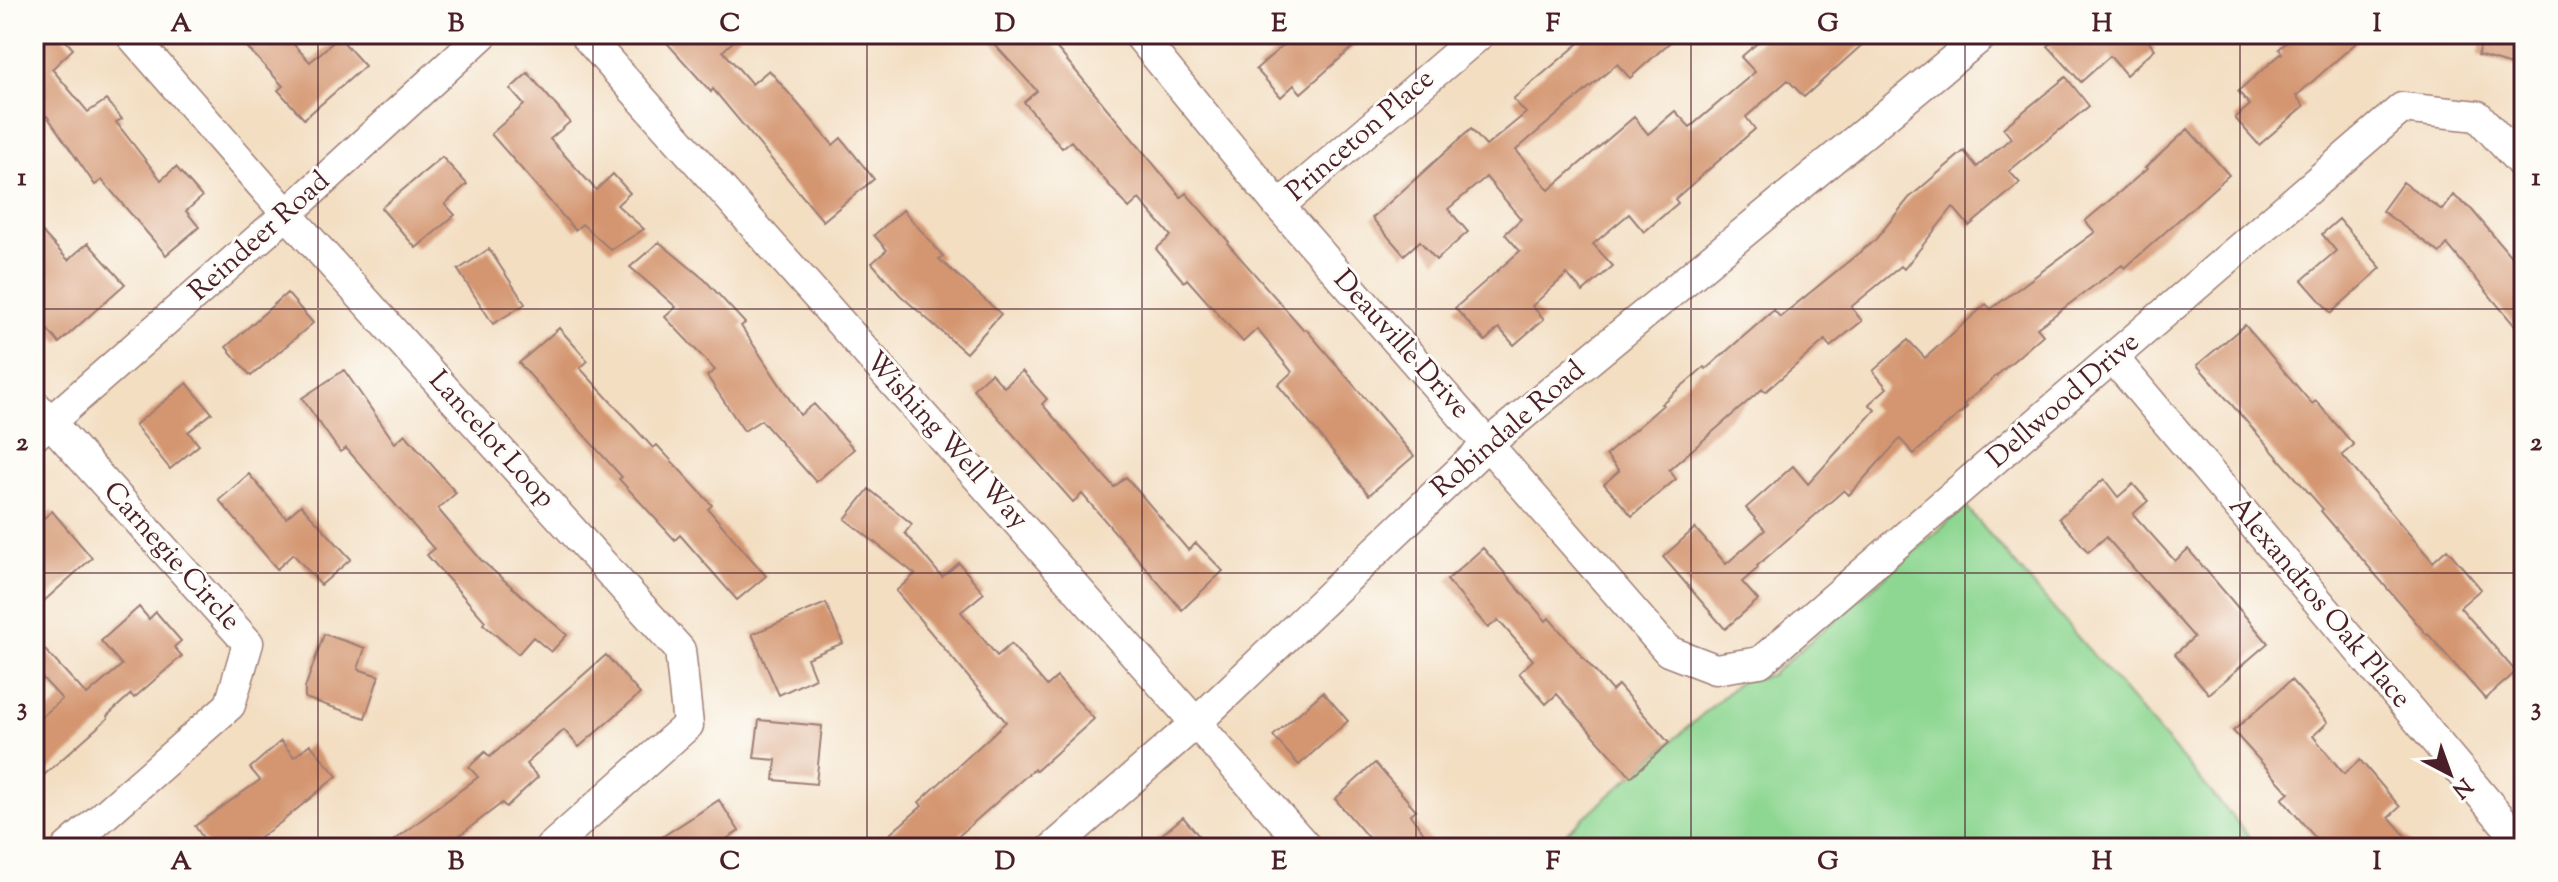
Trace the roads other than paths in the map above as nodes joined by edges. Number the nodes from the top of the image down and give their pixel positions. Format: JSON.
{"nodes":[{"id":1,"x":130,"y":34,"type":"edge"},
{"id":2,"x":483,"y":34,"type":"edge"},
{"id":3,"x":584,"y":34,"type":"edge"},
{"id":4,"x":1138,"y":34,"type":"edge"},
{"id":5,"x":1480,"y":34,"type":"edge"},
{"id":6,"x":1984,"y":34,"type":"edge"},
{"id":7,"x":2524,"y":166,"type":"edge"},
{"id":8,"x":1279,"y":206,"type":"junction"},
{"id":9,"x":287,"y":214,"type":"junction"},
{"id":10,"x":2114,"y":359,"type":"junction"},
{"id":11,"x":39,"y":421,"type":"edge"},
{"id":12,"x":1489,"y":443,"type":"junction"},
{"id":13,"x":1715,"y":669,"type":"joint"},
{"id":14,"x":1197,"y":722,"type":"junction"},
{"id":15,"x":2524,"y":846,"type":"edge"},
{"id":16,"x":67,"y":848,"type":"edge"},
{"id":17,"x":550,"y":848,"type":"edge"},
{"id":18,"x":1053,"y":848,"type":"edge"},
{"id":19,"x":1307,"y":848,"type":"edge"}],
"edges":[{"from":1,"to":9,"type":"street","name":"Lancelot Loop"},
{"from":2,"to":9,"type":"street","name":"Reindeer Road"},
{"from":3,"to":14,"type":"street","name":"Wishing Well Way"},
{"from":4,"to":8,"type":"street","name":"Deauville Drive"},
{"from":5,"to":8,"type":"street","name":"Princeton Place"},
{"from":6,"to":12,"type":"street","name":"Robindale Road"},
{"from":7,"to":10,"type":"street","name":"Dellwood Drive"},
{"from":8,"to":12,"type":"street","name":"Deauville Drive"},
{"from":9,"to":11,"type":"street","name":"Reindeer Road"},
{"from":9,"to":17,"type":"street","name":"Lancelot Loop"},
{"from":10,"to":13,"type":"street","name":"Dellwood Drive"},
{"from":10,"to":15,"type":"street","name":"Alexandros Oak Place"},
{"from":11,"to":16,"type":"street","name":"Carnegie Circle"},
{"from":12,"to":13,"type":"street","name":"Deauville Drive"},
{"from":12,"to":14,"type":"street","name":"Robindale Road"},
{"from":14,"to":18,"type":"street","name":"Robindale Road"},
{"from":14,"to":19,"type":"street","name":"Wishing Well Way"}]}
